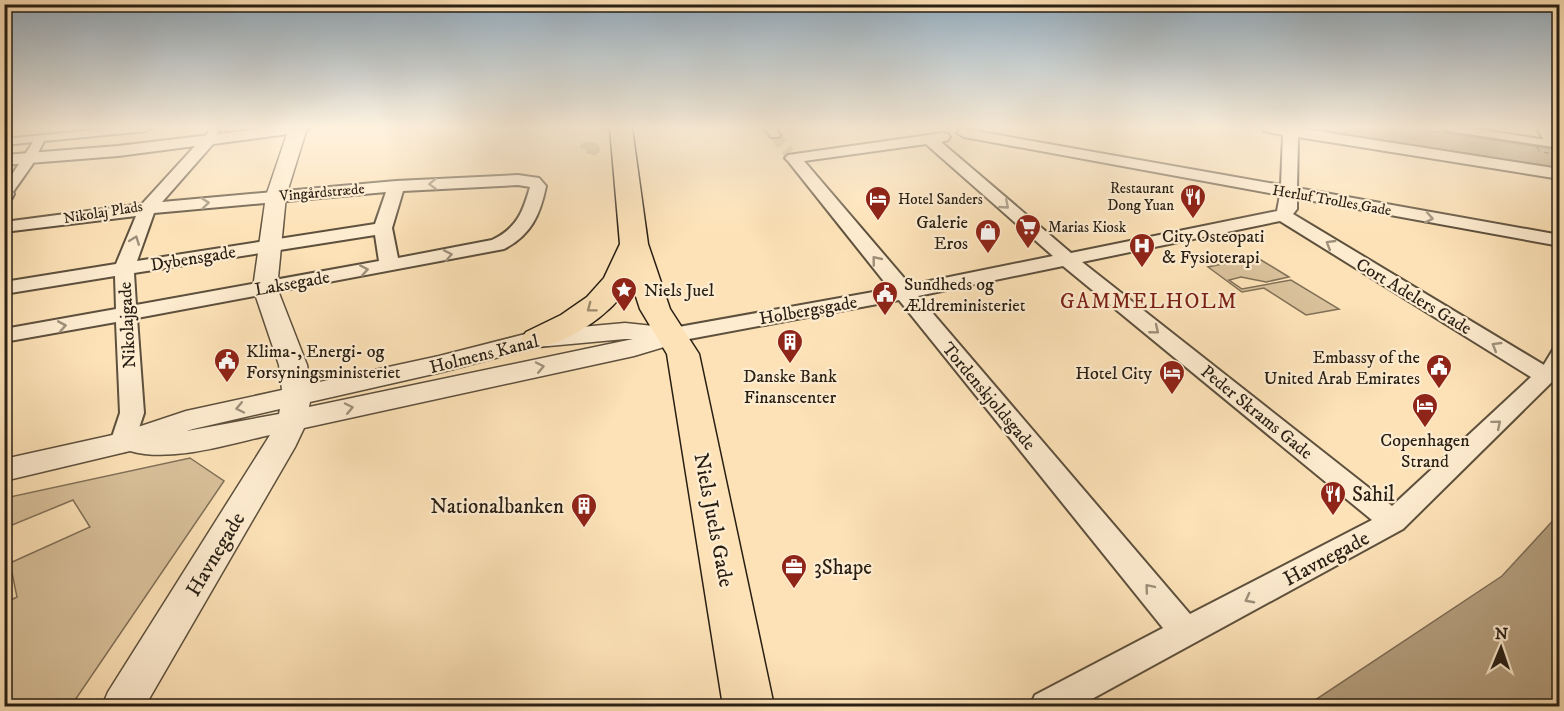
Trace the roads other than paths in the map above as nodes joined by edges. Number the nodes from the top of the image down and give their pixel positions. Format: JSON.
{"nodes":[{"id":1,"x":27,"y":161,"type":"edge"},
{"id":2,"x":188,"y":161,"type":"edge"},
{"id":3,"x":287,"y":161,"type":"edge"},
{"id":4,"x":625,"y":161,"type":"edge"},
{"id":5,"x":644,"y":161,"type":"edge"},
{"id":6,"x":795,"y":161,"type":"tunnel mouth"},
{"id":7,"x":955,"y":161,"type":"edge"},
{"id":8,"x":1128,"y":161,"type":"edge"},
{"id":9,"x":1288,"y":161,"type":"edge"},
{"id":10,"x":1481,"y":161,"type":"edge"},
{"id":11,"x":1560,"y":174,"type":"edge"},
{"id":12,"x":533,"y":181,"type":"joint"},
{"id":13,"x":396,"y":186,"type":"junction"},
{"id":14,"x":1288,"y":192,"type":"junction"},
{"id":15,"x":5,"y":194,"type":"edge"},
{"id":16,"x":276,"y":196,"type":"junction"},
{"id":17,"x":147,"y":209,"type":"junction"},
{"id":18,"x":1282,"y":215,"type":"junction"},
{"id":19,"x":4,"y":227,"type":"edge"},
{"id":20,"x":382,"y":228,"type":"junction"},
{"id":21,"x":1560,"y":241,"type":"edge"},
{"id":22,"x":634,"y":244,"type":"junction"},
{"id":23,"x":271,"y":246,"type":"junction"},
{"id":24,"x":1067,"y":259,"type":"junction"},
{"id":25,"x":390,"y":266,"type":"junction"},
{"id":26,"x":124,"y":269,"type":"junction"},
{"id":27,"x":4,"y":288,"type":"edge"},
{"id":28,"x":265,"y":288,"type":"junction"},
{"id":29,"x":902,"y":292,"type":"junction"},
{"id":30,"x":126,"y":314,"type":"junction"},
{"id":31,"x":673,"y":335,"type":"junction"},
{"id":32,"x":4,"y":336,"type":"edge"},
{"id":33,"x":537,"y":339,"type":"junction"},
{"id":34,"x":1560,"y":351,"type":"edge"},
{"id":35,"x":1546,"y":376,"type":"junction"},
{"id":36,"x":295,"y":408,"type":"junction"},
{"id":37,"x":123,"y":443,"type":"junction"},
{"id":38,"x":4,"y":470,"type":"edge"},
{"id":39,"x":1393,"y":522,"type":"junction"},
{"id":40,"x":1186,"y":633,"type":"junction"},
{"id":41,"x":123,"y":706,"type":"edge"},
{"id":42,"x":749,"y":706,"type":"edge"},
{"id":43,"x":1047,"y":706,"type":"edge"}],
"edges":[{"from":1,"to":15,"type":"street"},
{"from":2,"to":17,"type":"street","name":"Nikolaj Plads"},
{"from":3,"to":16,"type":"street"},
{"from":4,"to":22,"type":"main road"},
{"from":5,"to":31,"type":"main road"},
{"from":29,"to":6,"type":"street","name":"Tordenskjoldsgade","one_way":true},
{"from":7,"to":24,"type":"street","name":"Peder Skrams Gade","one_way":true},
{"from":8,"to":14,"type":"street","name":"Herluf Trolles Gade"},
{"from":9,"to":14,"type":"street"},
{"from":10,"to":11,"type":"street"},
{"from":12,"to":13,"type":"street","name":"Vingårdstræde","one_way":true},
{"from":25,"to":12,"type":"street","name":"Laksegade","one_way":true},
{"from":13,"to":16,"type":"street","name":"Vingårdstræde"},
{"from":13,"to":20,"type":"street"},
{"from":14,"to":18,"type":"street"},
{"from":14,"to":21,"type":"street","name":"Herluf Trolles Gade","one_way":true},
{"from":17,"to":16,"type":"street","name":"Vingårdstræde","one_way":true},
{"from":16,"to":23,"type":"street"},
{"from":17,"to":19,"type":"street","name":"Nikolaj Plads"},
{"from":26,"to":17,"type":"street","name":"Nikolajgade","one_way":true},
{"from":18,"to":24,"type":"street","name":"Holbergsgade"},
{"from":35,"to":18,"type":"street","name":"Cort Adelers Gade","one_way":true},
{"from":20,"to":23,"type":"street","name":"Dybensgade"},
{"from":20,"to":25,"type":"street"},
{"from":22,"to":31,"type":"main road"},
{"from":22,"to":33,"type":"main road","one_way":true},
{"from":23,"to":26,"type":"street","name":"Dybensgade"},
{"from":23,"to":28,"type":"street"},
{"from":24,"to":29,"type":"street","name":"Holbergsgade"},
{"from":24,"to":39,"type":"street","name":"Peder Skrams Gade","one_way":true},
{"from":28,"to":25,"type":"street","name":"Laksegade","one_way":true},
{"from":26,"to":27,"type":"street","name":"Dybensgade"},
{"from":26,"to":30,"type":"street","name":"Nikolajgade"},
{"from":28,"to":30,"type":"street","name":"Laksegade"},
{"from":28,"to":36,"type":"street"},
{"from":29,"to":31,"type":"street","name":"Holbergsgade"},
{"from":40,"to":29,"type":"street","name":"Tordenskjoldsgade","one_way":true},
{"from":32,"to":30,"type":"street","name":"Laksegade","one_way":true},
{"from":30,"to":37,"type":"street","name":"Nikolajgade"},
{"from":31,"to":33,"type":"street","name":"Holmens Kanal"},
{"from":36,"to":31,"type":"street","name":"Holmens Kanal","one_way":true},
{"from":31,"to":42,"type":"main road","name":"Niels Juels Gade"},
{"from":33,"to":36,"type":"street","name":"Holmens Kanal"},
{"from":34,"to":35,"type":"street","name":"Havnegade"},
{"from":39,"to":35,"type":"street","name":"Havnegade","one_way":true},
{"from":36,"to":37,"type":"street","name":"Holmens Kanal"},
{"from":36,"to":41,"type":"street","name":"Havnegade"},
{"from":37,"to":38,"type":"street","name":"Holmens Kanal"},
{"from":39,"to":40,"type":"street","name":"Havnegade","one_way":true},
{"from":40,"to":43,"type":"street","name":"Havnegade"}]}
